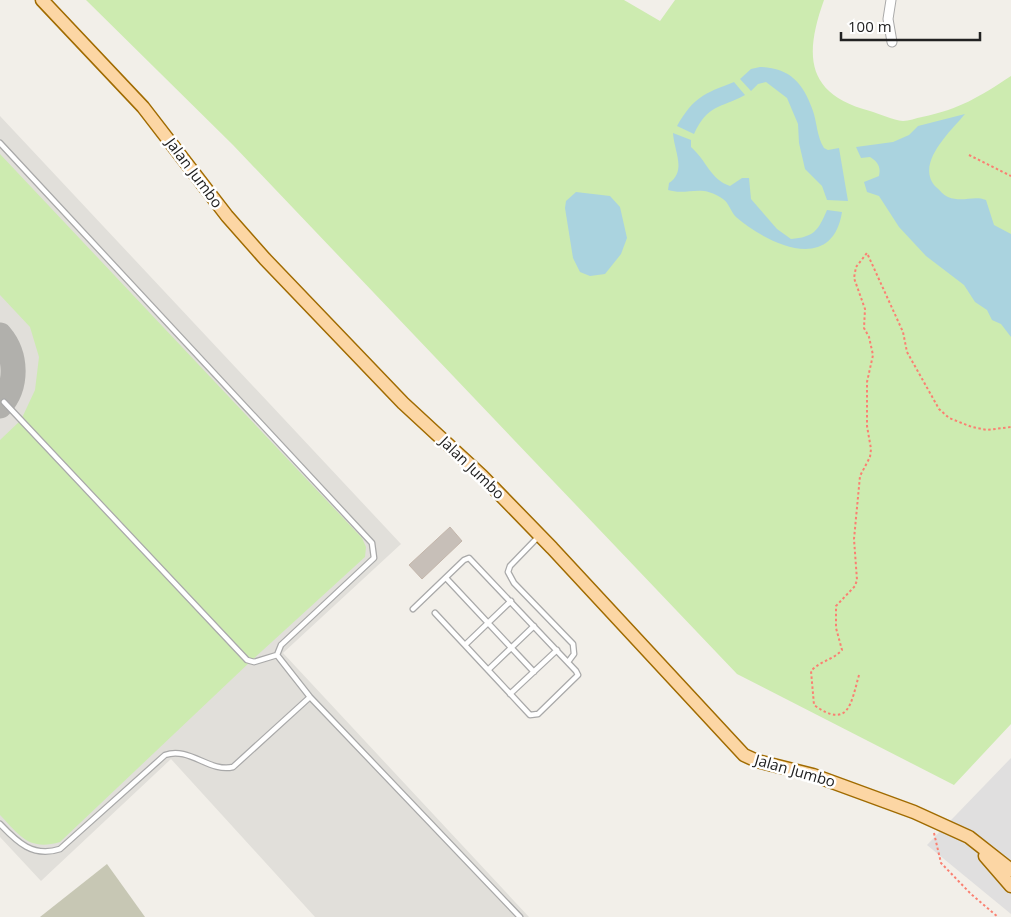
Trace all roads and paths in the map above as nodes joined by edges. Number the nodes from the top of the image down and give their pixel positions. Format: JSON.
{"nodes":[{"id":1,"x":42,"y":0,"type":"edge"},
{"id":2,"x":891,"y":0,"type":"edge"},
{"id":3,"x":892,"y":42,"type":"dead end"},
{"id":4,"x":0,"y":143,"type":"edge"},
{"id":5,"x":969,"y":155,"type":"dead end"},
{"id":6,"x":1011,"y":176,"type":"edge"},
{"id":7,"x":4,"y":402,"type":"dead end"},
{"id":8,"x":1011,"y":427,"type":"edge"},
{"id":9,"x":540,"y":535,"type":"junction"},
{"id":10,"x":446,"y":578,"type":"junction"},
{"id":11,"x":511,"y":602,"type":"junction"},
{"id":12,"x":412,"y":609,"type":"dead end"},
{"id":13,"x":435,"y":613,"type":"dead end"},
{"id":14,"x":488,"y":623,"type":"junction"},
{"id":15,"x":534,"y":626,"type":"junction"},
{"id":16,"x":465,"y":645,"type":"junction"},
{"id":17,"x":511,"y":648,"type":"junction"},
{"id":18,"x":557,"y":650,"type":"junction"},
{"id":19,"x":277,"y":655,"type":"junction"},
{"id":20,"x":568,"y":662,"type":"junction"},
{"id":21,"x":488,"y":670,"type":"junction"},
{"id":22,"x":534,"y":672,"type":"junction"},
{"id":23,"x":859,"y":675,"type":"dead end"},
{"id":24,"x":510,"y":694,"type":"junction"},
{"id":25,"x":310,"y":697,"type":"junction"},
{"id":26,"x":932,"y":822,"type":"junction"},
{"id":27,"x":0,"y":824,"type":"edge"},
{"id":28,"x":968,"y":838,"type":"junction"},
{"id":29,"x":1011,"y":870,"type":"edge"},
{"id":30,"x":1011,"y":886,"type":"edge"},
{"id":31,"x":520,"y":917,"type":"edge"},
{"id":32,"x":998,"y":917,"type":"edge"}],
"edges":[{"from":1,"to":9,"type":"main road","name":"Jalan Jumbo"},
{"from":2,"to":3,"type":"street"},
{"from":4,"to":19,"type":"lane"},
{"from":5,"to":6,"type":"path"},
{"from":7,"to":19,"type":"lane"},
{"from":8,"to":23,"type":"path"},
{"from":9,"to":20,"type":"lane"},
{"from":9,"to":26,"type":"main road","name":"Jalan Jumbo"},
{"from":10,"to":11,"type":"lane"},
{"from":10,"to":12,"type":"lane"},
{"from":10,"to":14,"type":"lane"},
{"from":11,"to":14,"type":"lane"},
{"from":11,"to":15,"type":"lane"},
{"from":13,"to":16,"type":"lane"},
{"from":14,"to":16,"type":"lane"},
{"from":14,"to":17,"type":"lane"},
{"from":15,"to":17,"type":"lane"},
{"from":15,"to":18,"type":"lane"},
{"from":16,"to":21,"type":"lane"},
{"from":17,"to":21,"type":"lane"},
{"from":17,"to":22,"type":"lane"},
{"from":18,"to":20,"type":"lane"},
{"from":18,"to":22,"type":"lane"},
{"from":19,"to":25,"type":"lane"},
{"from":20,"to":24,"type":"lane"},
{"from":21,"to":24,"type":"lane"},
{"from":22,"to":24,"type":"lane"},
{"from":25,"to":27,"type":"lane"},
{"from":25,"to":31,"type":"lane"},
{"from":26,"to":28,"type":"main road","name":"Jalan Jumbo"},
{"from":26,"to":32,"type":"path"},
{"from":28,"to":29,"type":"main road","name":"Jalan Jumbo"},
{"from":28,"to":30,"type":"main road","name":"Jalan Jumbo"}]}
